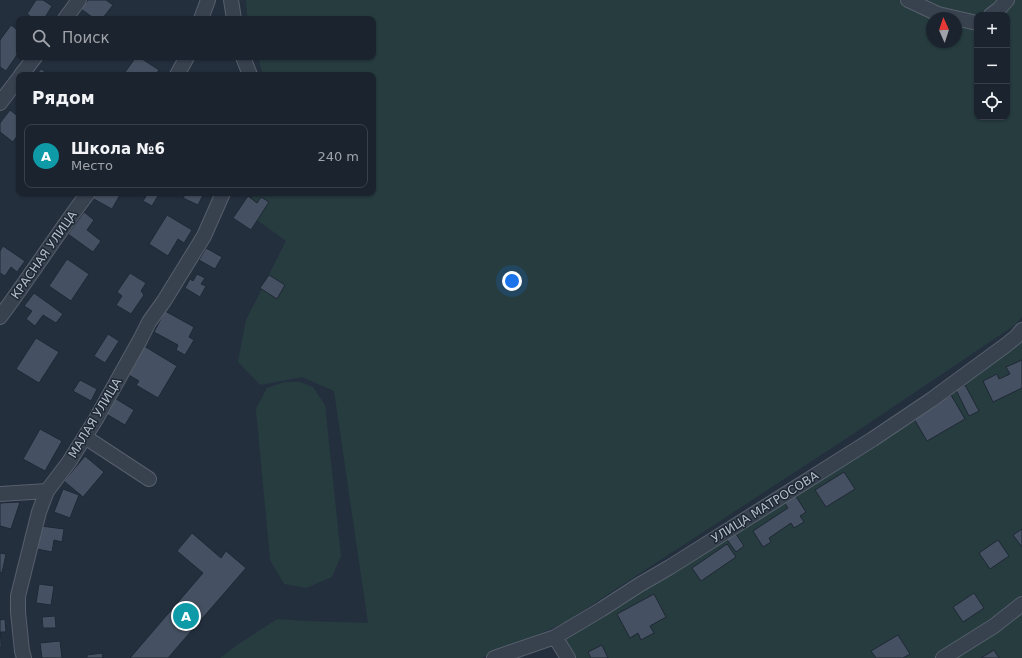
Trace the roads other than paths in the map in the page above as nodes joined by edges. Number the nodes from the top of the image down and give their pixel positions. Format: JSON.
{"nodes":[{"id":1,"x":79,"y":0,"type":"edge"},
{"id":2,"x":208,"y":0,"type":"edge"},
{"id":3,"x":231,"y":0,"type":"edge"},
{"id":4,"x":908,"y":0,"type":"edge"},
{"id":5,"x":1007,"y":0,"type":"edge"},
{"id":6,"x":995,"y":12,"type":"edge"},
{"id":7,"x":67,"y":16,"type":"edge"},
{"id":8,"x":203,"y":16,"type":"edge"},
{"id":9,"x":234,"y":16,"type":"edge"},
{"id":10,"x":974,"y":22,"type":"edge"},
{"id":11,"x":33,"y":60,"type":"edge"},
{"id":12,"x":186,"y":60,"type":"edge"},
{"id":13,"x":243,"y":60,"type":"edge"},
{"id":14,"x":23,"y":72,"type":"edge"},
{"id":15,"x":179,"y":72,"type":"edge"},
{"id":16,"x":249,"y":72,"type":"edge"},
{"id":17,"x":16,"y":82,"type":"edge"},
{"id":18,"x":0,"y":103,"type":"edge"},
{"id":19,"x":86,"y":196,"type":"edge"},
{"id":20,"x":221,"y":196,"type":"edge"},
{"id":21,"x":0,"y":317,"type":"edge"},
{"id":22,"x":1022,"y":330,"type":"edge"},
{"id":23,"x":84,"y":437,"type":"junction"},
{"id":24,"x":149,"y":479,"type":"dead end"},
{"id":25,"x":48,"y":491,"type":"junction"},
{"id":26,"x":0,"y":494,"type":"edge"},
{"id":27,"x":1022,"y":604,"type":"edge"},
{"id":28,"x":555,"y":636,"type":"junction"},
{"id":29,"x":952,"y":656,"type":"edge"},
{"id":30,"x":24,"y":658,"type":"edge"},
{"id":31,"x":494,"y":658,"type":"edge"},
{"id":32,"x":568,"y":658,"type":"edge"}],
"edges":[{"from":1,"to":7,"type":"street"},
{"from":2,"to":8,"type":"street"},
{"from":3,"to":9,"type":"street"},
{"from":4,"to":10,"type":"street"},
{"from":5,"to":6,"type":"street"},
{"from":11,"to":14,"type":"street"},
{"from":12,"to":15,"type":"street"},
{"from":13,"to":16,"type":"street"},
{"from":17,"to":18,"type":"street"},
{"from":19,"to":21,"type":"street","name":"КРАСНАЯ УЛИЦА"},
{"from":20,"to":23,"type":"street","name":"МАЛАЯ УЛИЦА"},
{"from":22,"to":28,"type":"street","name":"УЛИЦА МАТРОСОВА"},
{"from":23,"to":24,"type":"street"},
{"from":23,"to":25,"type":"street","name":"МАЛАЯ УЛИЦА"},
{"from":25,"to":26,"type":"street"},
{"from":25,"to":30,"type":"street","name":"МАЛАЯ УЛИЦА"},
{"from":27,"to":29,"type":"street"},
{"from":28,"to":31,"type":"street","name":"УЛИЦА МАТРОСОВА"},
{"from":28,"to":32,"type":"street"}]}
